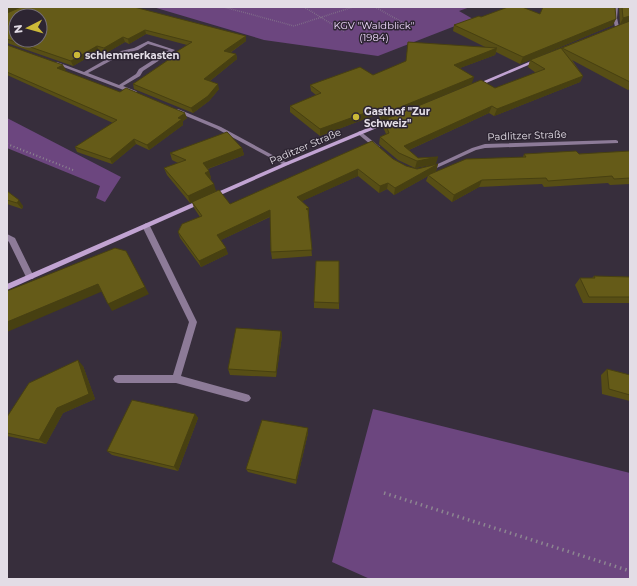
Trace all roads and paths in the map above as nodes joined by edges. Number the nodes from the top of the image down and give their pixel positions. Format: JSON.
{"nodes":[{"id":1,"x":224,"y":7,"type":"edge"},
{"id":2,"x":304,"y":7,"type":"edge"},
{"id":3,"x":353,"y":7,"type":"edge"},
{"id":4,"x":375,"y":7,"type":"edge"},
{"id":5,"x":616,"y":9,"type":"edge"},
{"id":6,"x":608,"y":10,"type":"edge"},
{"id":7,"x":321,"y":18,"type":"junction"},
{"id":8,"x":409,"y":26,"type":"dead end"},
{"id":9,"x":610,"y":30,"type":"edge"},
{"id":10,"x":345,"y":32,"type":"dead end"},
{"id":11,"x":544,"y":57,"type":"edge"},
{"id":12,"x":50,"y":61,"type":"edge"},
{"id":13,"x":85,"y":73,"type":"junction"},
{"id":14,"x":120,"y":86,"type":"junction"},
{"id":15,"x":470,"y":88,"type":"edge"},
{"id":16,"x":141,"y":95,"type":"edge"},
{"id":17,"x":170,"y":107,"type":"edge"},
{"id":18,"x":397,"y":118,"type":"edge"},
{"id":19,"x":360,"y":133,"type":"junction"},
{"id":20,"x":616,"y":142,"type":"dead end"},
{"id":21,"x":7,"y":144,"type":"edge"},
{"id":22,"x":382,"y":151,"type":"edge"},
{"id":23,"x":286,"y":164,"type":"junction"},
{"id":24,"x":73,"y":170,"type":"dead end"},
{"id":25,"x":422,"y":172,"type":"edge"},
{"id":26,"x":146,"y":226,"type":"junction"},
{"id":27,"x":7,"y":237,"type":"edge"},
{"id":28,"x":30,"y":277,"type":"junction"},
{"id":29,"x":7,"y":286,"type":"edge"},
{"id":30,"x":118,"y":379,"type":"dead end"},
{"id":31,"x":176,"y":379,"type":"junction"},
{"id":32,"x":246,"y":398,"type":"dead end"},
{"id":33,"x":384,"y":493,"type":"dead end"},
{"id":34,"x":630,"y":571,"type":"edge"}],
"edges":[{"from":1,"to":7,"type":"path"},
{"from":2,"to":7,"type":"path"},
{"from":3,"to":7,"type":"path"},
{"from":4,"to":8,"type":"path"},
{"from":5,"to":6,"type":"street"},
{"from":5,"to":9,"type":"street"},
{"from":7,"to":10,"type":"path"},
{"from":11,"to":15,"type":"street"},
{"from":12,"to":13,"type":"street"},
{"from":13,"to":14,"type":"street"},
{"from":13,"to":14,"type":"street"},
{"from":14,"to":16,"type":"street"},
{"from":17,"to":23,"type":"street"},
{"from":18,"to":19,"type":"street","name":"Paditzer Straße"},
{"from":19,"to":22,"type":"street"},
{"from":19,"to":23,"type":"street","name":"Paditzer Straße"},
{"from":20,"to":25,"type":"street","name":"Padlitzer Straße"},
{"from":21,"to":24,"type":"path"},
{"from":23,"to":26,"type":"street","name":"Paditzer Straße"},
{"from":26,"to":28,"type":"street","name":"Paditzer Straße"},
{"from":26,"to":31,"type":"street"},
{"from":27,"to":28,"type":"street"},
{"from":28,"to":29,"type":"street","name":"Paditzer Straße"},
{"from":30,"to":31,"type":"street"},
{"from":31,"to":32,"type":"street"},
{"from":33,"to":34,"type":"path"}]}
